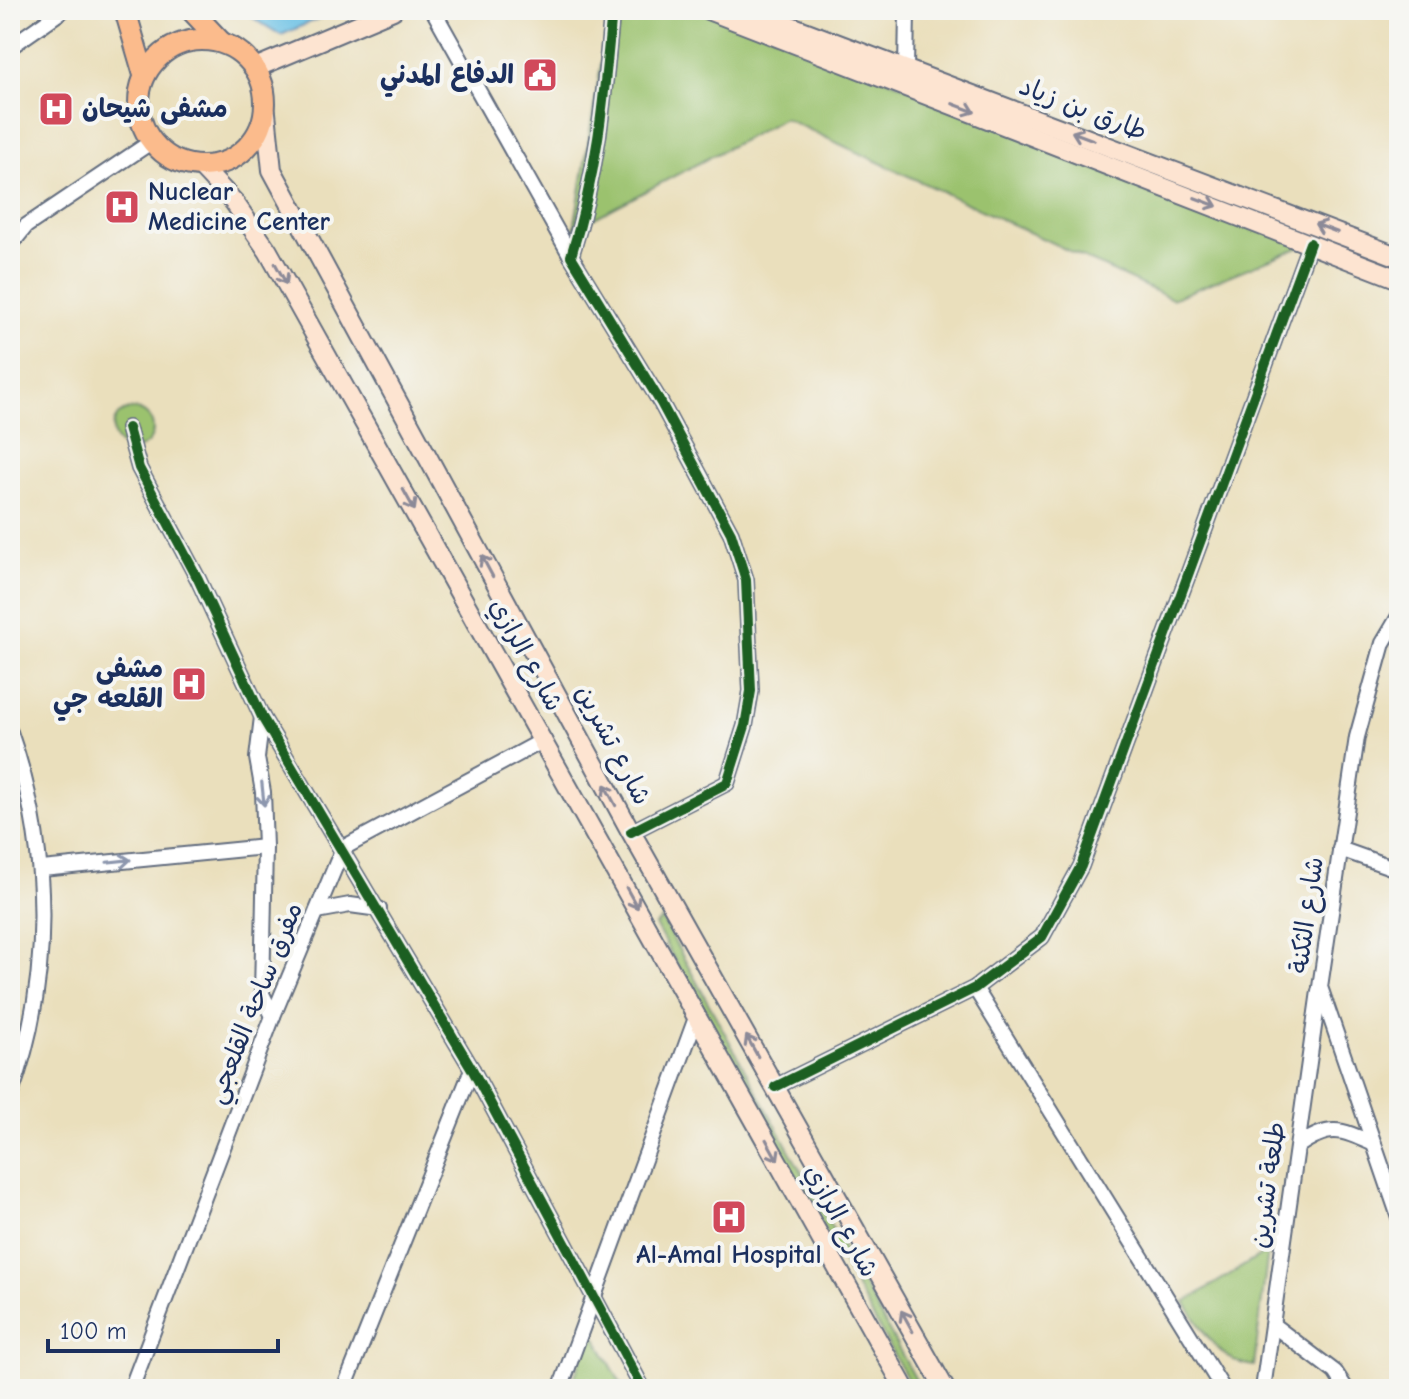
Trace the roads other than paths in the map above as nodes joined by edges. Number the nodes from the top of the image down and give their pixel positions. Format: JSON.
{"nodes":[{"id":1,"x":63,"y":10,"type":"edge"},
{"id":2,"x":125,"y":10,"type":"edge"},
{"id":3,"x":191,"y":10,"type":"edge"},
{"id":4,"x":359,"y":10,"type":"edge"},
{"id":5,"x":393,"y":10,"type":"edge"},
{"id":6,"x":433,"y":10,"type":"edge"},
{"id":7,"x":612,"y":10,"type":"edge"},
{"id":8,"x":708,"y":10,"type":"edge"},
{"id":9,"x":749,"y":10,"type":"edge"},
{"id":10,"x":907,"y":10,"type":"edge"},
{"id":11,"x":221,"y":42,"type":"junction"},
{"id":12,"x":10,"y":47,"type":"edge"},
{"id":13,"x":251,"y":63,"type":"junction"},
{"id":14,"x":906,"y":70,"type":"junction"},
{"id":15,"x":144,"y":75,"type":"junction"},
{"id":16,"x":266,"y":113,"type":"junction"},
{"id":17,"x":151,"y":142,"type":"junction"},
{"id":18,"x":201,"y":167,"type":"junction"},
{"id":19,"x":1310,"y":243,"type":"junction"},
{"id":20,"x":10,"y":246,"type":"edge"},
{"id":21,"x":571,"y":256,"type":"junction"},
{"id":22,"x":1399,"y":257,"type":"edge"},
{"id":23,"x":1399,"y":279,"type":"edge"},
{"id":24,"x":128,"y":428,"type":"dead end"},
{"id":25,"x":1399,"y":616,"type":"edge"},
{"id":26,"x":262,"y":717,"type":"junction"},
{"id":27,"x":10,"y":732,"type":"edge"},
{"id":28,"x":544,"y":740,"type":"junction"},
{"id":29,"x":631,"y":832,"type":"junction"},
{"id":30,"x":265,"y":847,"type":"junction"},
{"id":31,"x":343,"y":848,"type":"junction"},
{"id":32,"x":1340,"y":849,"type":"junction"},
{"id":33,"x":42,"y":869,"type":"junction"},
{"id":34,"x":1399,"y":870,"type":"edge"},
{"id":35,"x":379,"y":909,"type":"junction"},
{"id":36,"x":317,"y":911,"type":"junction"},
{"id":37,"x":1320,"y":987,"type":"junction"},
{"id":38,"x":975,"y":988,"type":"junction"},
{"id":39,"x":697,"y":1015,"type":"junction"},
{"id":40,"x":273,"y":1016,"type":"junction"},
{"id":41,"x":472,"y":1069,"type":"junction"},
{"id":42,"x":775,"y":1087,"type":"junction"},
{"id":43,"x":10,"y":1096,"type":"edge"},
{"id":44,"x":1374,"y":1144,"type":"junction"},
{"id":45,"x":1298,"y":1146,"type":"junction"},
{"id":46,"x":1399,"y":1217,"type":"edge"},
{"id":47,"x":593,"y":1298,"type":"junction"},
{"id":48,"x":1273,"y":1325,"type":"junction"},
{"id":49,"x":131,"y":1389,"type":"edge"},
{"id":50,"x":344,"y":1389,"type":"edge"},
{"id":51,"x":560,"y":1389,"type":"edge"},
{"id":52,"x":643,"y":1389,"type":"edge"},
{"id":53,"x":905,"y":1389,"type":"edge"},
{"id":54,"x":945,"y":1389,"type":"edge"},
{"id":55,"x":1223,"y":1389,"type":"edge"},
{"id":56,"x":1263,"y":1389,"type":"edge"},
{"id":57,"x":1346,"y":1389,"type":"edge"}],
"edges":[{"from":1,"to":12,"type":"street"},
{"from":2,"to":15,"type":"main road"},
{"from":3,"to":11,"type":"main road"},
{"from":4,"to":13,"type":"main road"},
{"from":5,"to":13,"type":"main road"},
{"from":6,"to":21,"type":"street"},
{"from":7,"to":21,"type":"street"},
{"from":8,"to":19,"type":"main road","one_way":true},
{"from":9,"to":14,"type":"main road","name":"طارق بن زياد"},
{"from":10,"to":14,"type":"street"},
{"from":11,"to":13,"type":"main road"},
{"from":11,"to":15,"type":"main road"},
{"from":13,"to":16,"type":"main road"},
{"from":22,"to":14,"type":"main road","name":"طارق بن زياد","one_way":true},
{"from":15,"to":17,"type":"main road"},
{"from":16,"to":18,"type":"main road"},
{"from":29,"to":16,"type":"main road","name":"شارع تشرين","one_way":true},
{"from":17,"to":18,"type":"main road"},
{"from":17,"to":20,"type":"street"},
{"from":18,"to":28,"type":"main road","name":"شارع الرازي","one_way":true},
{"from":19,"to":23,"type":"main road"},
{"from":19,"to":38,"type":"street"},
{"from":21,"to":29,"type":"street"},
{"from":24,"to":26,"type":"street"},
{"from":25,"to":32,"type":"street","name":"شارع الثكنة"},
{"from":26,"to":30,"type":"street","one_way":true},
{"from":26,"to":31,"type":"street"},
{"from":27,"to":33,"type":"street"},
{"from":28,"to":31,"type":"street"},
{"from":28,"to":39,"type":"main road","name":"شارع الرازي","one_way":true},
{"from":42,"to":29,"type":"main road","name":"شارع تشرين","one_way":true},
{"from":33,"to":30,"type":"street","one_way":true},
{"from":30,"to":40,"type":"street"},
{"from":31,"to":35,"type":"street"},
{"from":31,"to":36,"type":"street","name":"مفرق ساحة القلعجي"},
{"from":32,"to":34,"type":"street"},
{"from":32,"to":37,"type":"street","name":"شارع الثكنة"},
{"from":33,"to":43,"type":"street"},
{"from":35,"to":36,"type":"street"},
{"from":35,"to":41,"type":"street"},
{"from":36,"to":40,"type":"street","name":"مفرق ساحة القلعجي"},
{"from":37,"to":44,"type":"street","name":"شارع الثكنة"},
{"from":37,"to":45,"type":"street","name":"طلعة تشرين"},
{"from":38,"to":42,"type":"street"},
{"from":38,"to":55,"type":"street"},
{"from":39,"to":47,"type":"street"},
{"from":39,"to":53,"type":"main road","name":"شارع الرازي","one_way":true},
{"from":40,"to":49,"type":"street","name":"مفرق ساحة القلعجي"},
{"from":41,"to":47,"type":"street"},
{"from":41,"to":50,"type":"street"},
{"from":54,"to":42,"type":"main road","name":"شارع تشرين","one_way":true},
{"from":44,"to":45,"type":"street"},
{"from":44,"to":46,"type":"street","name":"شارع الثكنة"},
{"from":45,"to":48,"type":"street","name":"طلعة تشرين"},
{"from":47,"to":51,"type":"street"},
{"from":47,"to":52,"type":"street"},
{"from":48,"to":56,"type":"street","name":"طلعة تشرين"},
{"from":48,"to":57,"type":"street"}]}
